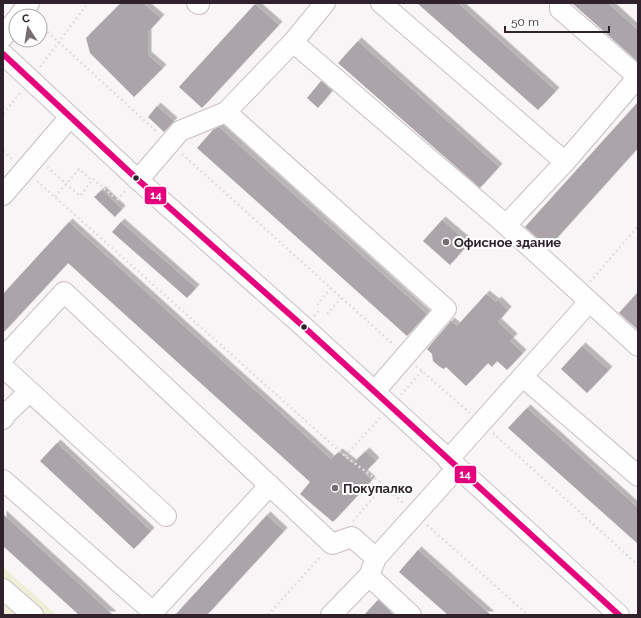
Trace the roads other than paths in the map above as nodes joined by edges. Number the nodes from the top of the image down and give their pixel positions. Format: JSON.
{"nodes":[{"id":1,"x":325,"y":3,"type":"edge"},
{"id":2,"x":381,"y":3,"type":"edge"},
{"id":3,"x":560,"y":3,"type":"edge"},
{"id":4,"x":293,"y":42,"type":"junction"},
{"id":5,"x":3,"y":54,"type":"edge"},
{"id":6,"x":226,"y":112,"type":"junction"},
{"id":7,"x":70,"y":117,"type":"junction"},
{"id":8,"x":565,"y":162,"type":"junction"},
{"id":9,"x":138,"y":180,"type":"junction"},
{"id":10,"x":3,"y":195,"type":"edge"},
{"id":11,"x":506,"y":225,"type":"junction"},
{"id":12,"x":585,"y":298,"type":"junction"},
{"id":13,"x":638,"y":346,"type":"edge"},
{"id":14,"x":3,"y":358,"type":"edge"},
{"id":15,"x":3,"y":367,"type":"edge"},
{"id":16,"x":523,"y":377,"type":"junction"},
{"id":17,"x":375,"y":391,"type":"junction"},
{"id":18,"x":29,"y":392,"type":"junction"},
{"id":19,"x":3,"y":419,"type":"edge"},
{"id":20,"x":452,"y":464,"type":"junction"},
{"id":21,"x":638,"y":476,"type":"edge"},
{"id":22,"x":3,"y":480,"type":"edge"},
{"id":23,"x":270,"y":485,"type":"junction"},
{"id":24,"x":166,"y":516,"type":"dead end"},
{"id":25,"x":372,"y":567,"type":"junction"},
{"id":26,"x":3,"y":589,"type":"edge"},
{"id":27,"x":33,"y":615,"type":"edge"},
{"id":28,"x":331,"y":615,"type":"edge"},
{"id":29,"x":411,"y":615,"type":"edge"},
{"id":30,"x":619,"y":615,"type":"edge"}],
"edges":[{"from":1,"to":4,"type":"street"},
{"from":2,"to":8,"type":"street"},
{"from":3,"to":8,"type":"street"},
{"from":4,"to":6,"type":"street"},
{"from":4,"to":11,"type":"street"},
{"from":5,"to":7,"type":"street"},
{"from":6,"to":9,"type":"street"},
{"from":6,"to":17,"type":"street"},
{"from":7,"to":9,"type":"street"},
{"from":7,"to":10,"type":"street"},
{"from":8,"to":11,"type":"street"},
{"from":9,"to":17,"type":"street"},
{"from":11,"to":12,"type":"street"},
{"from":12,"to":13,"type":"street"},
{"from":12,"to":16,"type":"street"},
{"from":14,"to":23,"type":"street"},
{"from":15,"to":18,"type":"street"},
{"from":16,"to":20,"type":"street"},
{"from":16,"to":21,"type":"street"},
{"from":17,"to":20,"type":"street"},
{"from":18,"to":19,"type":"street"},
{"from":18,"to":24,"type":"street"},
{"from":20,"to":25,"type":"street"},
{"from":20,"to":30,"type":"street"},
{"from":22,"to":23,"type":"street"},
{"from":23,"to":25,"type":"street"},
{"from":25,"to":28,"type":"street"},
{"from":25,"to":29,"type":"street"},
{"from":26,"to":27,"type":"street"}]}
